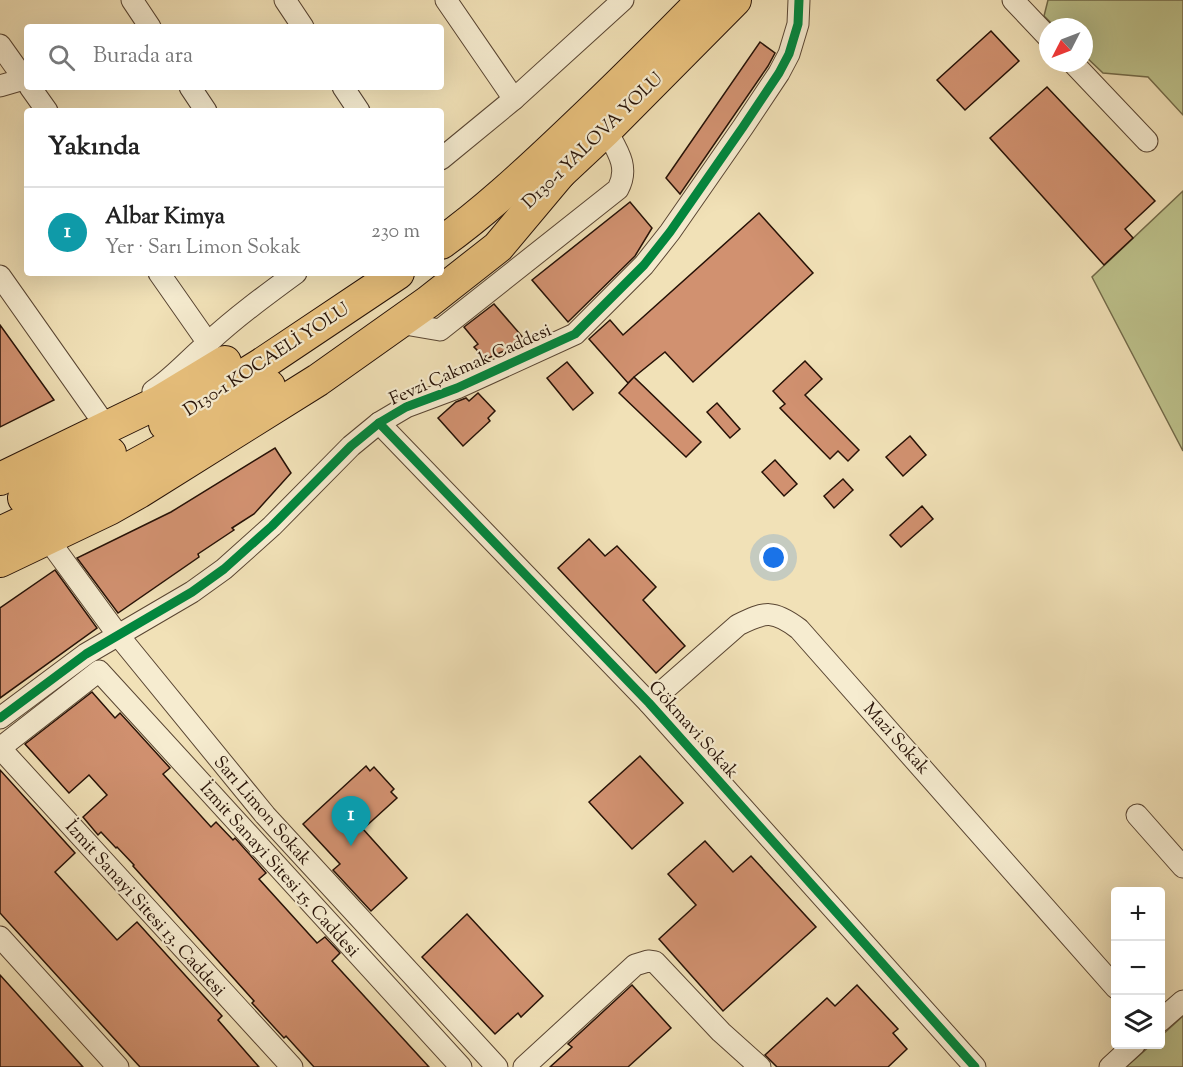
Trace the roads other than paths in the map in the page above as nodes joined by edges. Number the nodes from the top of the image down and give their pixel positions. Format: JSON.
{"nodes":[{"id":1,"x":132,"y":0,"type":"edge"},
{"id":2,"x":285,"y":0,"type":"edge"},
{"id":3,"x":446,"y":0,"type":"edge"},
{"id":4,"x":703,"y":0,"type":"edge"},
{"id":5,"x":735,"y":0,"type":"edge"},
{"id":6,"x":799,"y":0,"type":"edge"},
{"id":7,"x":1013,"y":0,"type":"edge"},
{"id":8,"x":614,"y":3,"type":"edge"},
{"id":9,"x":148,"y":24,"type":"edge"},
{"id":10,"x":301,"y":24,"type":"edge"},
{"id":11,"x":1039,"y":27,"type":"edge"},
{"id":12,"x":0,"y":45,"type":"edge"},
{"id":13,"x":1082,"y":72,"type":"edge"},
{"id":14,"x":628,"y":77,"type":"junction"},
{"id":15,"x":24,"y":79,"type":"edge"},
{"id":16,"x":24,"y":83,"type":"edge"},
{"id":17,"x":0,"y":87,"type":"edge"},
{"id":18,"x":32,"y":90,"type":"edge"},
{"id":19,"x":192,"y":90,"type":"edge"},
{"id":20,"x":345,"y":90,"type":"edge"},
{"id":21,"x":514,"y":99,"type":"junction"},
{"id":22,"x":45,"y":108,"type":"edge"},
{"id":23,"x":204,"y":108,"type":"edge"},
{"id":24,"x":357,"y":108,"type":"edge"},
{"id":25,"x":606,"y":130,"type":"junction"},
{"id":26,"x":1147,"y":141,"type":"dead end"},
{"id":27,"x":444,"y":157,"type":"edge"},
{"id":28,"x":560,"y":173,"type":"junction"},
{"id":29,"x":444,"y":219,"type":"edge"},
{"id":30,"x":444,"y":241,"type":"edge"},
{"id":31,"x":507,"y":259,"type":"junction"},
{"id":32,"x":444,"y":267,"type":"edge"},
{"id":33,"x":0,"y":276,"type":"edge"},
{"id":34,"x":161,"y":276,"type":"edge"},
{"id":35,"x":292,"y":276,"type":"edge"},
{"id":36,"x":360,"y":276,"type":"edge"},
{"id":37,"x":393,"y":276,"type":"edge"},
{"id":38,"x":432,"y":276,"type":"edge"},
{"id":39,"x":208,"y":343,"type":"junction"},
{"id":40,"x":103,"y":422,"type":"junction"},
{"id":41,"x":379,"y":423,"type":"junction"},
{"id":42,"x":139,"y":451,"type":"junction"},
{"id":43,"x":34,"y":462,"type":"junction"},
{"id":44,"x":0,"y":479,"type":"edge"},
{"id":45,"x":0,"y":509,"type":"edge"},
{"id":46,"x":0,"y":533,"type":"edge"},
{"id":47,"x":47,"y":538,"type":"junction"},
{"id":48,"x":0,"y":561,"type":"edge"},
{"id":49,"x":117,"y":635,"type":"junction"},
{"id":50,"x":649,"y":703,"type":"junction"},
{"id":51,"x":0,"y":718,"type":"edge"},
{"id":52,"x":0,"y":748,"type":"edge"},
{"id":53,"x":1137,"y":815,"type":"dead end"},
{"id":54,"x":1183,"y":867,"type":"edge"},
{"id":55,"x":0,"y":936,"type":"edge"},
{"id":56,"x":1111,"y":982,"type":"edge"},
{"id":57,"x":1183,"y":1001,"type":"edge"},
{"id":58,"x":1165,"y":1018,"type":"edge"},
{"id":59,"x":1130,"y":1049,"type":"edge"},
{"id":60,"x":118,"y":1067,"type":"edge"},
{"id":61,"x":292,"y":1067,"type":"edge"},
{"id":62,"x":461,"y":1067,"type":"edge"},
{"id":63,"x":497,"y":1067,"type":"edge"},
{"id":64,"x":524,"y":1067,"type":"edge"},
{"id":65,"x":760,"y":1067,"type":"edge"},
{"id":66,"x":975,"y":1067,"type":"edge"},
{"id":67,"x":1110,"y":1067,"type":"edge"}],
"edges":[{"from":1,"to":9,"type":"street"},
{"from":2,"to":10,"type":"street"},
{"from":3,"to":21,"type":"street"},
{"from":4,"to":14,"type":"highway"},
{"from":5,"to":25,"type":"highway","name":"D130-1 YALOVA YOLU"},
{"from":6,"to":41,"type":"street","name":"Fevzi Çakmak Caddesi"},
{"from":7,"to":11,"type":"street"},
{"from":8,"to":21,"type":"street"},
{"from":12,"to":15,"type":"street"},
{"from":13,"to":26,"type":"street"},
{"from":14,"to":29,"type":"highway"},
{"from":14,"to":30,"type":"highway"},
{"from":16,"to":17,"type":"street"},
{"from":18,"to":22,"type":"street"},
{"from":19,"to":23,"type":"street"},
{"from":20,"to":24,"type":"street"},
{"from":21,"to":27,"type":"street"},
{"from":25,"to":28,"type":"highway","name":"D130-1 YALOVA YOLU"},
{"from":25,"to":31,"type":"street"},
{"from":28,"to":31,"type":"highway"},
{"from":28,"to":32,"type":"highway","name":"D130-1 YALOVA YOLU"},
{"from":31,"to":47,"type":"highway"},
{"from":33,"to":40,"type":"street"},
{"from":34,"to":39,"type":"street"},
{"from":35,"to":39,"type":"street"},
{"from":36,"to":43,"type":"highway"},
{"from":37,"to":42,"type":"highway","name":"D130-1 KOCAELİ YOLU"},
{"from":38,"to":42,"type":"highway"},
{"from":39,"to":40,"type":"street"},
{"from":40,"to":43,"type":"street"},
{"from":41,"to":49,"type":"street","name":"Fevzi Çakmak Caddesi"},
{"from":41,"to":50,"type":"street","name":"Gökmavi Sokak"},
{"from":42,"to":45,"type":"highway"},
{"from":42,"to":46,"type":"highway"},
{"from":43,"to":44,"type":"highway"},
{"from":47,"to":48,"type":"highway"},
{"from":47,"to":49,"type":"street","name":"Sarı Limon Sokak"},
{"from":49,"to":51,"type":"street","name":"Fevzi Çakmak Caddesi"},
{"from":49,"to":63,"type":"street","name":"Sarı Limon Sokak"},
{"from":50,"to":56,"type":"street","name":"Mazi Sokak"},
{"from":50,"to":66,"type":"street","name":"Gökmavi Sokak"},
{"from":52,"to":61,"type":"street","name":"İzmit Sanayi Sitesi 13. Caddesi"},
{"from":52,"to":62,"type":"street","name":"İzmit Sanayi Sitesi 15. Caddesi"},
{"from":53,"to":54,"type":"street"},
{"from":55,"to":60,"type":"street"},
{"from":57,"to":58,"type":"street"},
{"from":59,"to":67,"type":"street"},
{"from":64,"to":65,"type":"street"}]}
